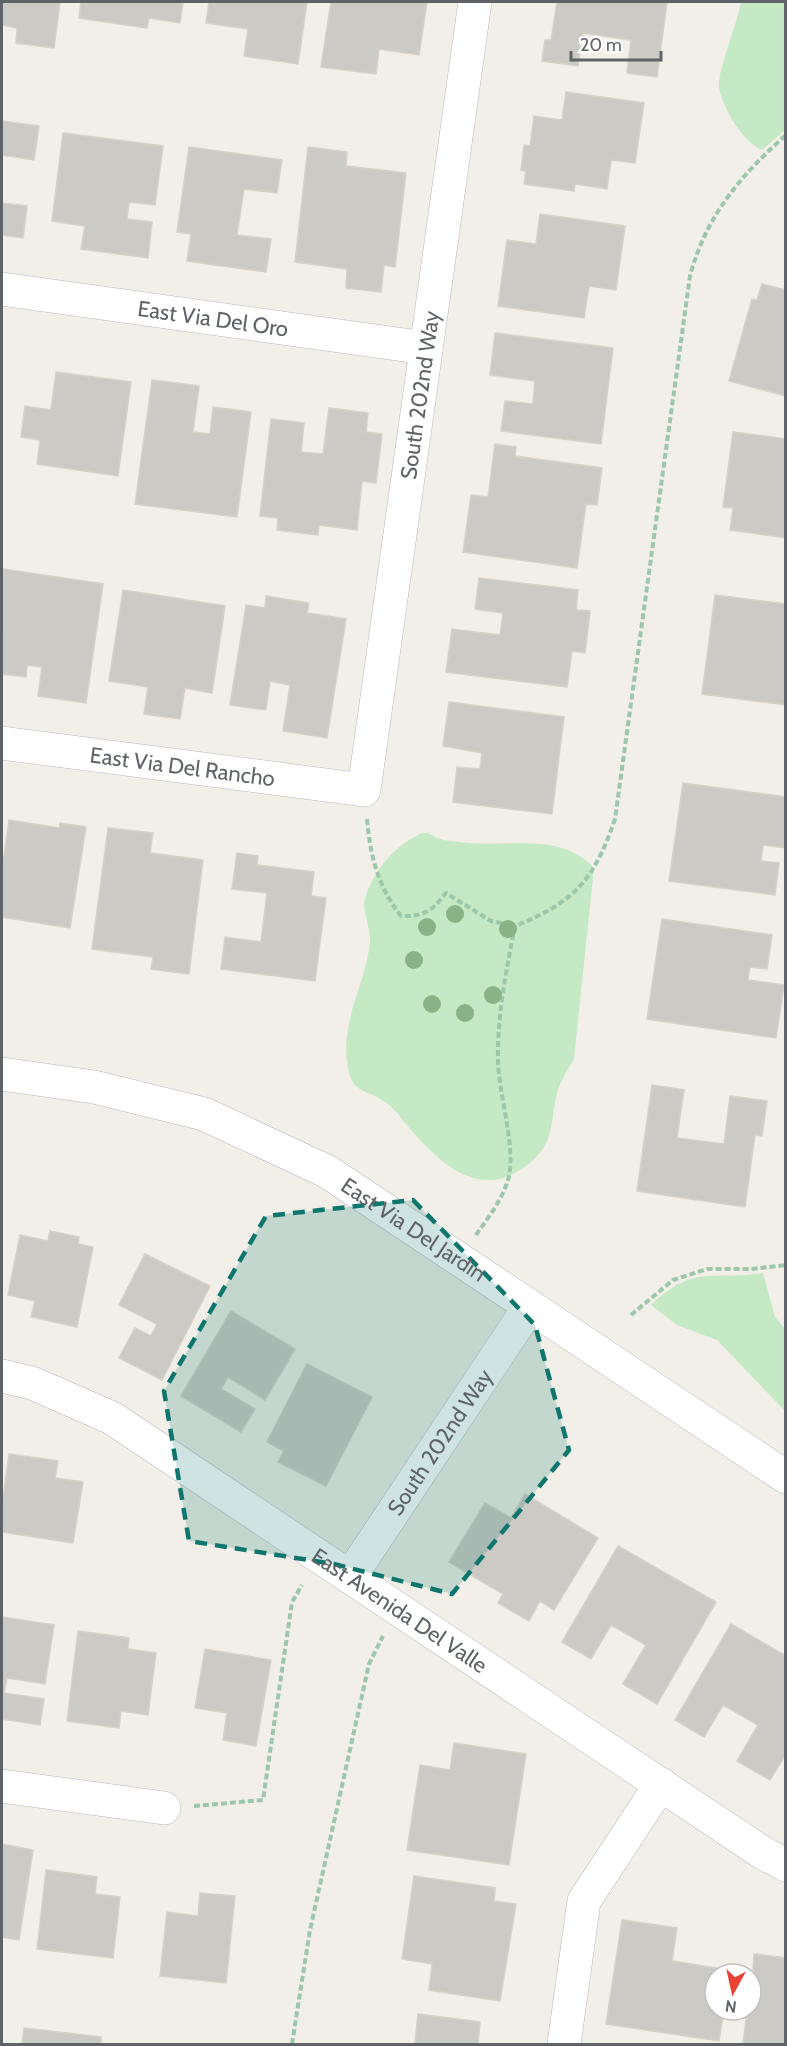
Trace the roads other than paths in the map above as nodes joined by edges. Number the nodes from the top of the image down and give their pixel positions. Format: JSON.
{"nodes":[{"id":1,"x":475,"y":2,"type":"edge"},
{"id":2,"x":2,"y":289,"type":"edge"},
{"id":3,"x":426,"y":348,"type":"junction"},
{"id":4,"x":2,"y":743,"type":"edge"},
{"id":5,"x":364,"y":790,"type":"joint"},
{"id":6,"x":2,"y":1074,"type":"edge"},
{"id":7,"x":530,"y":1306,"type":"junction"},
{"id":8,"x":2,"y":1376,"type":"edge"},
{"id":9,"x":786,"y":1477,"type":"edge"},
{"id":10,"x":350,"y":1578,"type":"junction"},
{"id":11,"x":661,"y":1784,"type":"junction"},
{"id":12,"x":2,"y":1785,"type":"edge"},
{"id":13,"x":164,"y":1808,"type":"road end"},
{"id":14,"x":786,"y":1865,"type":"edge"},
{"id":15,"x":564,"y":2044,"type":"edge"}],
"edges":[{"from":1,"to":3,"type":"street","name":"South 202nd Way"},
{"from":2,"to":3,"type":"street","name":"East Via Del Oro"},
{"from":3,"to":5,"type":"street","name":"South 202nd Way"},
{"from":4,"to":5,"type":"street","name":"East Via Del Rancho"},
{"from":6,"to":7,"type":"street","name":"East Via Del Jardin"},
{"from":7,"to":9,"type":"street","name":"East Via Del Jardin"},
{"from":7,"to":10,"type":"street","name":"South 202nd Way"},
{"from":8,"to":10,"type":"street","name":"East Avenida Del Valle"},
{"from":10,"to":11,"type":"street","name":"East Avenida Del Valle"},
{"from":11,"to":14,"type":"street","name":"East Avenida Del Valle"},
{"from":11,"to":15,"type":"street"},
{"from":12,"to":13,"type":"street"}]}
